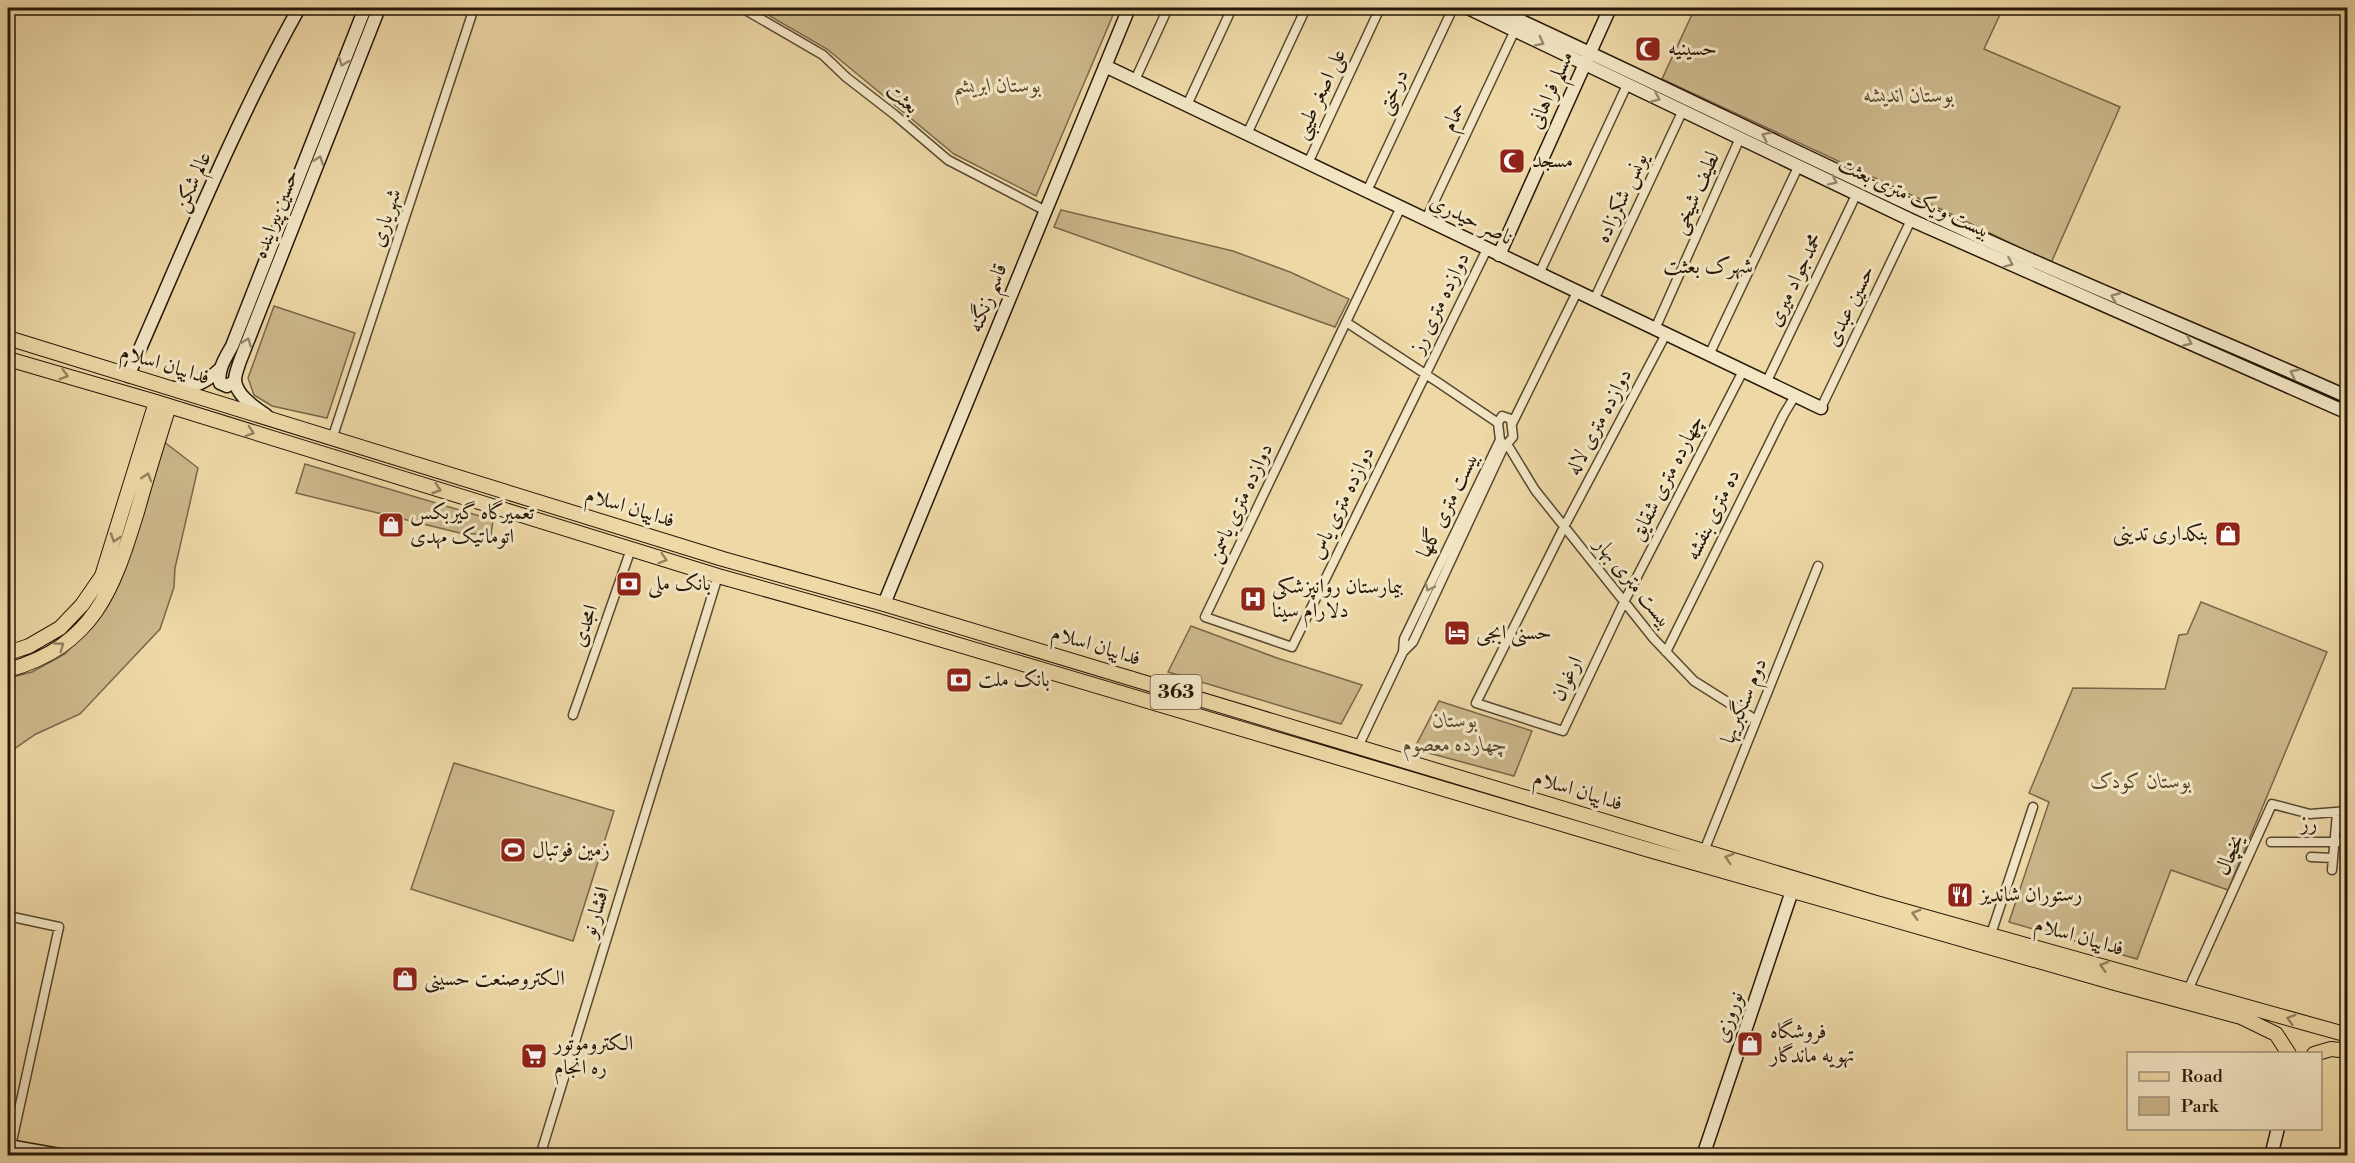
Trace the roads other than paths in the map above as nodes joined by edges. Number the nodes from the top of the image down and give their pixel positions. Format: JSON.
{"nodes":[{"id":1,"x":299,"y":8,"type":"edge"},
{"id":2,"x":365,"y":8,"type":"edge"},
{"id":3,"x":379,"y":8,"type":"edge"},
{"id":4,"x":474,"y":8,"type":"edge"},
{"id":5,"x":742,"y":8,"type":"edge"},
{"id":6,"x":1129,"y":8,"type":"edge"},
{"id":7,"x":1168,"y":8,"type":"edge"},
{"id":8,"x":1232,"y":8,"type":"edge"},
{"id":9,"x":1306,"y":8,"type":"edge"},
{"id":10,"x":1380,"y":8,"type":"edge"},
{"id":11,"x":1453,"y":8,"type":"edge"},
{"id":12,"x":1468,"y":8,"type":"edge"},
{"id":13,"x":1492,"y":8,"type":"edge"},
{"id":14,"x":1524,"y":8,"type":"edge"},
{"id":15,"x":1611,"y":8,"type":"edge"},
{"id":16,"x":1517,"y":25,"type":"junction"},
{"id":17,"x":1587,"y":59,"type":"junction"},
{"id":18,"x":1105,"y":66,"type":"junction"},
{"id":19,"x":1135,"y":80,"type":"junction"},
{"id":20,"x":1627,"y":86,"type":"junction"},
{"id":21,"x":1187,"y":105,"type":"junction"},
{"id":22,"x":1683,"y":110,"type":"junction"},
{"id":23,"x":1247,"y":134,"type":"junction"},
{"id":24,"x":1740,"y":138,"type":"junction"},
{"id":25,"x":1308,"y":163,"type":"junction"},
{"id":26,"x":1799,"y":165,"type":"junction"},
{"id":27,"x":1367,"y":191,"type":"junction"},
{"id":28,"x":1857,"y":193,"type":"junction"},
{"id":29,"x":1401,"y":207,"type":"junction"},
{"id":30,"x":1046,"y":211,"type":"junction"},
{"id":31,"x":1426,"y":219,"type":"junction"},
{"id":32,"x":1911,"y":220,"type":"junction"},
{"id":33,"x":1487,"y":249,"type":"junction"},
{"id":34,"x":1499,"y":255,"type":"junction"},
{"id":35,"x":1539,"y":274,"type":"junction"},
{"id":36,"x":1577,"y":292,"type":"junction"},
{"id":37,"x":1594,"y":300,"type":"junction"},
{"id":38,"x":1346,"y":322,"type":"junction"},
{"id":39,"x":1660,"y":332,"type":"junction"},
{"id":40,"x":8,"y":338,"type":"edge"},
{"id":41,"x":1709,"y":355,"type":"junction"},
{"id":42,"x":8,"y":360,"type":"edge"},
{"id":43,"x":221,"y":368,"type":"junction"},
{"id":44,"x":1743,"y":371,"type":"junction"},
{"id":45,"x":1425,"y":374,"type":"junction"},
{"id":46,"x":128,"y":376,"type":"junction"},
{"id":47,"x":235,"y":381,"type":"junction"},
{"id":48,"x":1766,"y":383,"type":"junction"},
{"id":49,"x":169,"y":388,"type":"junction"},
{"id":50,"x":1795,"y":396,"type":"junction"},
{"id":51,"x":2348,"y":397,"type":"edge"},
{"id":52,"x":163,"y":404,"type":"junction"},
{"id":53,"x":1821,"y":408,"type":"joint"},
{"id":54,"x":2348,"y":413,"type":"edge"},
{"id":55,"x":276,"y":422,"type":"junction"},
{"id":56,"x":1498,"y":423,"type":"junction"},
{"id":57,"x":1512,"y":424,"type":"junction"},
{"id":58,"x":332,"y":439,"type":"junction"},
{"id":59,"x":1504,"y":443,"type":"junction"},
{"id":60,"x":1564,"y":527,"type":"junction"},
{"id":61,"x":631,"y":549,"type":"junction"},
{"id":62,"x":1818,"y":566,"type":"dead end"},
{"id":63,"x":718,"y":576,"type":"junction"},
{"id":64,"x":1624,"y":602,"type":"junction"},
{"id":65,"x":884,"y":604,"type":"junction"},
{"id":66,"x":1292,"y":647,"type":"joint"},
{"id":67,"x":1666,"y":652,"type":"junction"},
{"id":68,"x":8,"y":653,"type":"edge"},
{"id":69,"x":8,"y":670,"type":"edge"},
{"id":70,"x":573,"y":715,"type":"dead end"},
{"id":71,"x":1519,"y":717,"type":"joint"},
{"id":72,"x":1756,"y":720,"type":"junction"},
{"id":73,"x":1358,"y":747,"type":"junction"},
{"id":74,"x":2033,"y":807,"type":"dead end"},
{"id":75,"x":2348,"y":811,"type":"edge"},
{"id":76,"x":2337,"y":813,"type":"junction"},
{"id":77,"x":2336,"y":827,"type":"junction"},
{"id":78,"x":2348,"y":827,"type":"edge"},
{"id":79,"x":2271,"y":842,"type":"dead end"},
{"id":80,"x":2348,"y":842,"type":"edge"},
{"id":81,"x":2335,"y":843,"type":"junction"},
{"id":82,"x":1704,"y":850,"type":"junction"},
{"id":83,"x":2311,"y":857,"type":"dead end"},
{"id":84,"x":2333,"y":858,"type":"junction"},
{"id":85,"x":2332,"y":870,"type":"dead end"},
{"id":86,"x":1792,"y":891,"type":"junction"},
{"id":87,"x":8,"y":915,"type":"edge"},
{"id":88,"x":1991,"y":934,"type":"junction"},
{"id":89,"x":2188,"y":990,"type":"junction"},
{"id":90,"x":2348,"y":1035,"type":"edge"},
{"id":91,"x":2348,"y":1051,"type":"edge"},
{"id":92,"x":2288,"y":1052,"type":"edge"},
{"id":93,"x":2318,"y":1052,"type":"edge"},
{"id":94,"x":2277,"y":1130,"type":"edge"},
{"id":95,"x":9,"y":1146,"type":"edge"},
{"id":96,"x":65,"y":1155,"type":"edge"},
{"id":97,"x":540,"y":1155,"type":"edge"},
{"id":98,"x":1702,"y":1155,"type":"edge"},
{"id":99,"x":2271,"y":1155,"type":"edge"}],
"edges":[{"from":1,"to":46,"type":"street","name":"عالم شکن"},
{"from":2,"to":43,"type":"street","name":"حسین پیراینده","one_way":true},
{"from":47,"to":3,"type":"street","name":"حسین پیراینده","one_way":true},
{"from":4,"to":58,"type":"street","name":"شهریاری"},
{"from":5,"to":30,"type":"street","name":"بعثت"},
{"from":6,"to":18,"type":"street","name":"قاسم زنگنه"},
{"from":7,"to":19,"type":"street"},
{"from":8,"to":21,"type":"street"},
{"from":9,"to":23,"type":"street"},
{"from":10,"to":25,"type":"street","name":"علی اصغر طیبی"},
{"from":11,"to":27,"type":"street","name":"درختی"},
{"from":12,"to":16,"type":"street","name":"بیست و یک متری بعثت"},
{"from":13,"to":16,"type":"street","name":"بیست و یک متری بعثت"},
{"from":14,"to":16,"type":"street","name":"حمام"},
{"from":15,"to":17,"type":"street","name":"مسلم فراهانی"},
{"from":16,"to":17,"type":"street","name":"بیست و یک متری بعثت"},
{"from":16,"to":31,"type":"street","name":"حمام"},
{"from":17,"to":20,"type":"street","name":"بیست و یک متری بعثت"},
{"from":17,"to":34,"type":"street","name":"مسلم فراهانی"},
{"from":51,"to":17,"type":"street","name":"بیست و یک متری بعثت","one_way":true},
{"from":18,"to":19,"type":"street","name":"ناصر حیدری"},
{"from":18,"to":30,"type":"street","name":"قاسم زنگنه"},
{"from":19,"to":21,"type":"street","name":"ناصر حیدری"},
{"from":20,"to":22,"type":"street","name":"بیست و یک متری بعثت","one_way":true},
{"from":20,"to":35,"type":"street"},
{"from":21,"to":23,"type":"street","name":"ناصر حیدری"},
{"from":22,"to":24,"type":"street","name":"بیست و یک متری بعثت"},
{"from":22,"to":37,"type":"street","name":"یونس شکرزاده"},
{"from":23,"to":25,"type":"street","name":"ناصر حیدری"},
{"from":24,"to":26,"type":"street","name":"بیست و یک متری بعثت"},
{"from":24,"to":39,"type":"street","name":"لطیف شیخی"},
{"from":25,"to":27,"type":"street","name":"ناصر حیدری"},
{"from":26,"to":28,"type":"street","name":"بیست و یک متری بعثت","one_way":true},
{"from":26,"to":41,"type":"street"},
{"from":27,"to":29,"type":"street","name":"ناصر حیدری"},
{"from":28,"to":32,"type":"street","name":"بیست و یک متری بعثت"},
{"from":28,"to":48,"type":"street","name":"محمدجواد میری"},
{"from":29,"to":31,"type":"street","name":"ناصر حیدری"},
{"from":29,"to":38,"type":"street"},
{"from":30,"to":65,"type":"street","name":"قاسم زنگنه"},
{"from":31,"to":33,"type":"street","name":"ناصر حیدری"},
{"from":32,"to":53,"type":"street","name":"حسین عبدی"},
{"from":32,"to":54,"type":"street","name":"بیست و یک متری بعثت","one_way":true},
{"from":33,"to":34,"type":"street","name":"ناصر حیدری"},
{"from":33,"to":45,"type":"street","name":"دوازده متری رز"},
{"from":34,"to":35,"type":"street","name":"ناصر حیدری"},
{"from":35,"to":36,"type":"street","name":"ناصر حیدری"},
{"from":36,"to":37,"type":"street","name":"ناصر حیدری"},
{"from":36,"to":57,"type":"street"},
{"from":37,"to":39,"type":"street","name":"ناصر حیدری"},
{"from":38,"to":45,"type":"street"},
{"from":38,"to":66,"type":"street","name":"دوازده متری یاسمن"},
{"from":39,"to":41,"type":"street","name":"ناصر حیدری"},
{"from":39,"to":60,"type":"street","name":"دوازده متری لاله"},
{"from":40,"to":46,"type":"main road","name":"فداییان اسلام","number":"363"},
{"from":41,"to":44,"type":"street","name":"ناصر حیدری"},
{"from":42,"to":52,"type":"main road","name":"فداییان اسلام","number":"363","one_way":true},
{"from":43,"to":47,"type":"street"},
{"from":43,"to":49,"type":"street"},
{"from":44,"to":48,"type":"street","name":"ناصر حیدری"},
{"from":44,"to":64,"type":"street","name":"چهارده متری شقایق"},
{"from":45,"to":56,"type":"street"},
{"from":45,"to":66,"type":"street","name":"دوازده متری یاس"},
{"from":46,"to":49,"type":"main road","name":"فداییان اسلام","number":"363"},
{"from":47,"to":55,"type":"street"},
{"from":48,"to":50,"type":"street","name":"ناصر حیدری"},
{"from":49,"to":55,"type":"main road","name":"فداییان اسلام","number":"363"},
{"from":50,"to":53,"type":"street","name":"ناصر حیدری"},
{"from":50,"to":67,"type":"street","name":"ده متری بنفشه"},
{"from":52,"to":61,"type":"main road","name":"فداییان اسلام","number":"363","one_way":true},
{"from":52,"to":68,"type":"main road","one_way":true},
{"from":69,"to":52,"type":"main road","one_way":true},
{"from":55,"to":58,"type":"main road","name":"فداییان اسلام","number":"363"},
{"from":56,"to":57,"type":"street"},
{"from":56,"to":59,"type":"street"},
{"from":57,"to":59,"type":"street","name":"بیست متری گلها"},
{"from":58,"to":65,"type":"main road","name":"فداییان اسلام","number":"363"},
{"from":59,"to":60,"type":"street","name":"بیست متری بهار"},
{"from":59,"to":73,"type":"street","name":"بیست متری گلها"},
{"from":60,"to":64,"type":"street","name":"بیست متری بهار"},
{"from":60,"to":71,"type":"street","name":"دوازده متری لاله"},
{"from":61,"to":63,"type":"main road","name":"فداییان اسلام","number":"363","one_way":true},
{"from":61,"to":70,"type":"street","name":"امجدی"},
{"from":62,"to":72,"type":"street","name":"دوم سنگبریها"},
{"from":63,"to":86,"type":"main road","name":"فداییان اسلام","number":"363"},
{"from":63,"to":97,"type":"street","name":"افشار نو"},
{"from":64,"to":67,"type":"street","name":"بیست متری بهار"},
{"from":64,"to":71,"type":"street","name":"ارغوان"},
{"from":65,"to":73,"type":"main road","name":"فداییان اسلام","number":"363"},
{"from":67,"to":72,"type":"street","name":"بیست متری بهار"},
{"from":72,"to":82,"type":"street","name":"دوم سنگبریها"},
{"from":73,"to":82,"type":"main road","name":"فداییان اسلام","number":"363"},
{"from":74,"to":88,"type":"street"},
{"from":75,"to":76,"type":"street","name":"یخچال"},
{"from":76,"to":77,"type":"street"},
{"from":76,"to":89,"type":"street","name":"یخچال"},
{"from":77,"to":78,"type":"street"},
{"from":77,"to":81,"type":"street"},
{"from":79,"to":81,"type":"street","name":"رز"},
{"from":80,"to":81,"type":"street","name":"رز"},
{"from":81,"to":84,"type":"street"},
{"from":88,"to":82,"type":"main road","name":"فداییان اسلام","number":"363","one_way":true},
{"from":83,"to":84,"type":"street"},
{"from":84,"to":85,"type":"street"},
{"from":86,"to":92,"type":"main road","name":"فداییان اسلام","number":"363"},
{"from":86,"to":98,"type":"street","name":"نوروزی"},
{"from":87,"to":95,"type":"street"},
{"from":89,"to":88,"type":"main road","name":"فداییان اسلام","number":"363","one_way":true},
{"from":90,"to":89,"type":"main road","name":"فداییان اسلام","number":"363","one_way":true},
{"from":91,"to":93,"type":"main road"},
{"from":94,"to":99,"type":"street"},
{"from":95,"to":96,"type":"street"}]}
